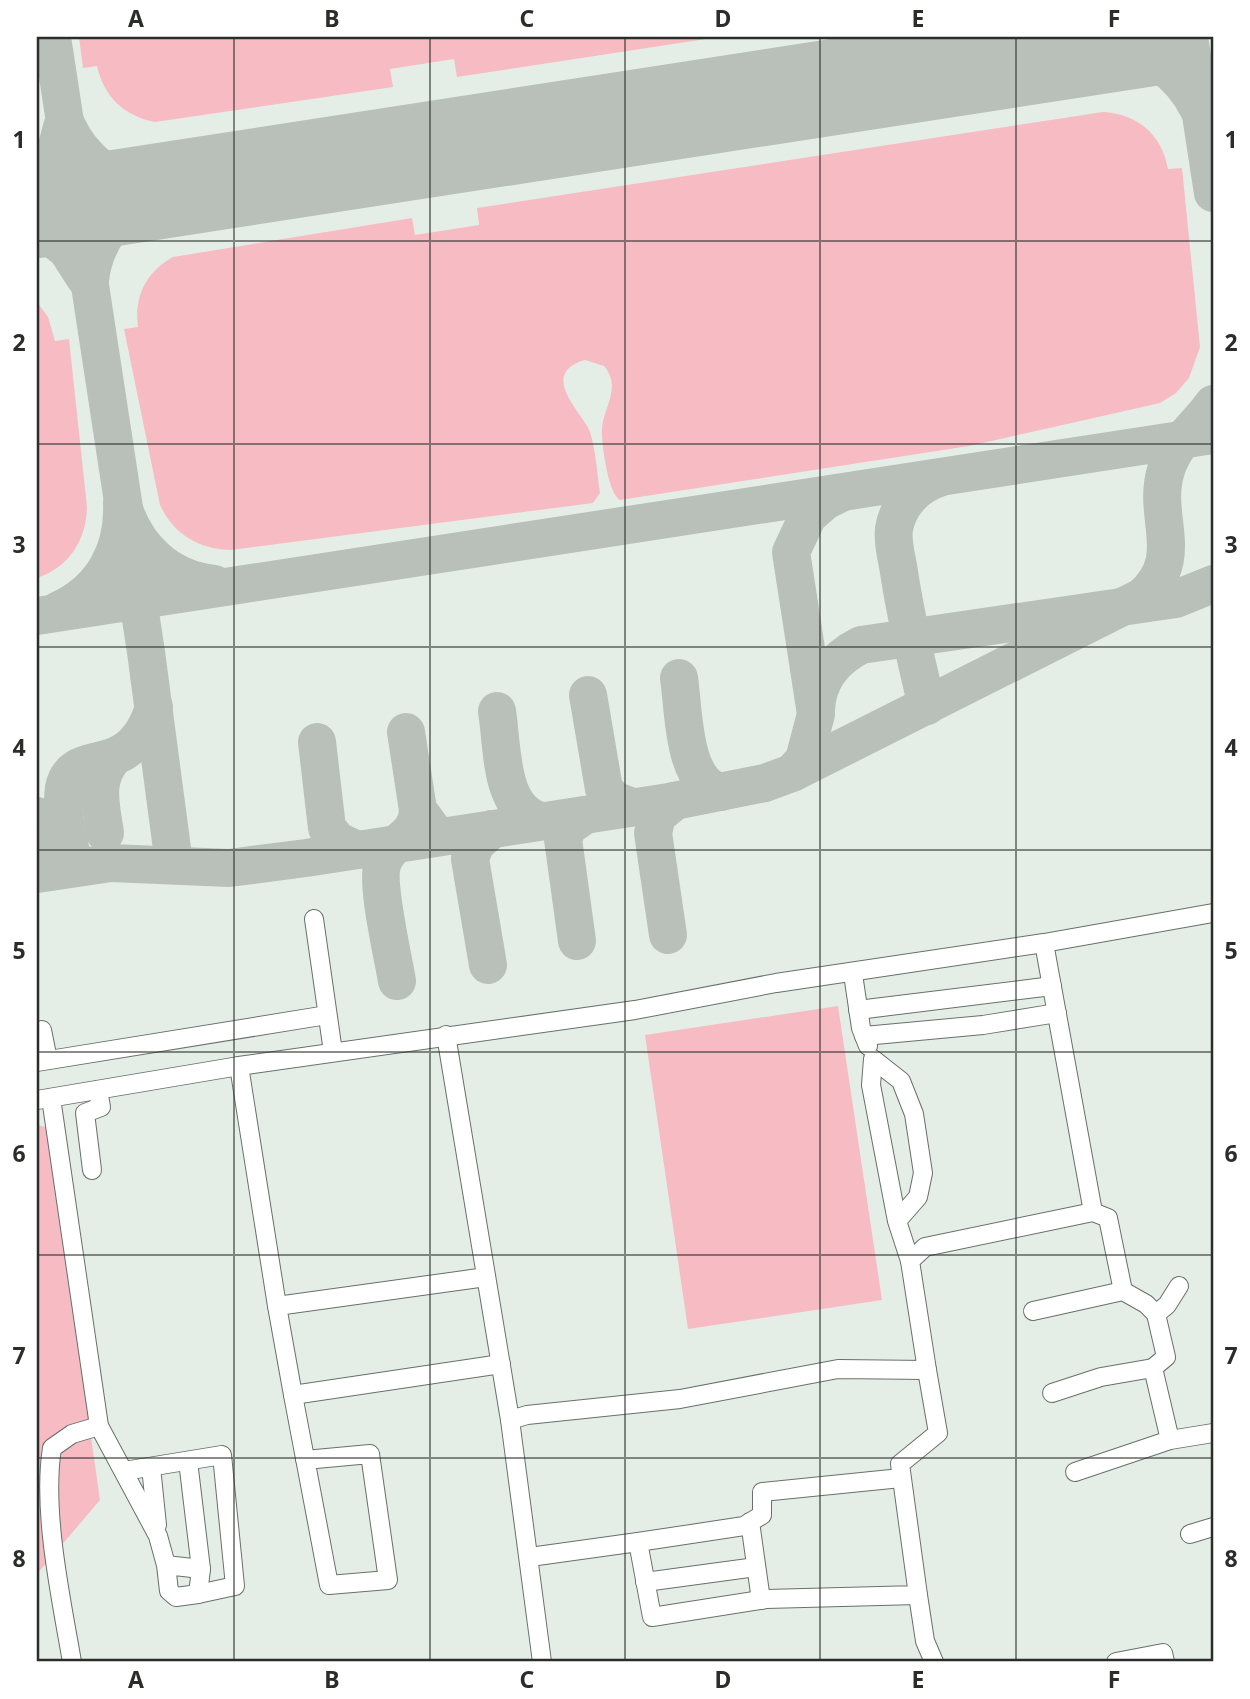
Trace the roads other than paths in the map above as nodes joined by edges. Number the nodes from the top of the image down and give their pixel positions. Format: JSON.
{"nodes":[{"id":1,"x":1213,"y":913,"type":"edge"},
{"id":2,"x":314,"y":919,"type":"dead end"},
{"id":3,"x":1044,"y":943,"type":"junction"},
{"id":4,"x":853,"y":974,"type":"junction"},
{"id":5,"x":1052,"y":986,"type":"junction"},
{"id":6,"x":961,"y":996,"type":"junction"},
{"id":7,"x":858,"y":1010,"type":"junction"},
{"id":8,"x":1057,"y":1013,"type":"junction"},
{"id":9,"x":327,"y":1015,"type":"junction"},
{"id":10,"x":964,"y":1026,"type":"junction"},
{"id":11,"x":42,"y":1030,"type":"dead end"},
{"id":12,"x":446,"y":1035,"type":"junction"},
{"id":13,"x":864,"y":1036,"type":"junction"},
{"id":14,"x":332,"y":1052,"type":"junction"},
{"id":15,"x":873,"y":1059,"type":"junction"},
{"id":16,"x":42,"y":1061,"type":"edge"},
{"id":17,"x":239,"y":1066,"type":"junction"},
{"id":18,"x":98,"y":1090,"type":"junction"},
{"id":19,"x":44,"y":1099,"type":"edge"},
{"id":20,"x":92,"y":1170,"type":"dead end"},
{"id":21,"x":1093,"y":1212,"type":"junction"},
{"id":22,"x":897,"y":1220,"type":"junction"},
{"id":23,"x":910,"y":1261,"type":"junction"},
{"id":24,"x":486,"y":1277,"type":"junction"},
{"id":25,"x":1179,"y":1286,"type":"dead end"},
{"id":26,"x":1124,"y":1291,"type":"junction"},
{"id":27,"x":277,"y":1306,"type":"junction"},
{"id":28,"x":1033,"y":1311,"type":"dead end"},
{"id":29,"x":1156,"y":1314,"type":"junction"},
{"id":30,"x":501,"y":1364,"type":"junction"},
{"id":31,"x":1153,"y":1368,"type":"junction"},
{"id":32,"x":927,"y":1370,"type":"junction"},
{"id":33,"x":1052,"y":1393,"type":"dead end"},
{"id":34,"x":293,"y":1395,"type":"junction"},
{"id":35,"x":510,"y":1420,"type":"junction"},
{"id":36,"x":99,"y":1426,"type":"junction"},
{"id":37,"x":1213,"y":1433,"type":"edge"},
{"id":38,"x":1170,"y":1440,"type":"junction"},
{"id":39,"x":305,"y":1460,"type":"junction"},
{"id":40,"x":188,"y":1461,"type":"junction"},
{"id":41,"x":150,"y":1467,"type":"junction"},
{"id":42,"x":124,"y":1471,"type":"junction"},
{"id":43,"x":1075,"y":1472,"type":"dead end"},
{"id":44,"x":901,"y":1478,"type":"junction"},
{"id":45,"x":750,"y":1522,"type":"junction"},
{"id":46,"x":1213,"y":1527,"type":"edge"},
{"id":47,"x":1190,"y":1534,"type":"dead end"},
{"id":48,"x":158,"y":1536,"type":"junction"},
{"id":49,"x":638,"y":1542,"type":"junction"},
{"id":50,"x":530,"y":1557,"type":"junction"},
{"id":51,"x":166,"y":1565,"type":"junction"},
{"id":52,"x":756,"y":1567,"type":"junction"},
{"id":53,"x":201,"y":1569,"type":"junction"},
{"id":54,"x":645,"y":1582,"type":"junction"},
{"id":55,"x":198,"y":1594,"type":"junction"},
{"id":56,"x":918,"y":1595,"type":"junction"},
{"id":57,"x":761,"y":1600,"type":"junction"},
{"id":58,"x":72,"y":1662,"type":"edge"},
{"id":59,"x":542,"y":1662,"type":"edge"},
{"id":60,"x":934,"y":1662,"type":"edge"},
{"id":61,"x":1116,"y":1662,"type":"edge"},
{"id":62,"x":1165,"y":1662,"type":"edge"}],
"edges":[{"from":1,"to":3,"type":"lane"},
{"from":2,"to":9,"type":"lane"},
{"from":3,"to":4,"type":"lane"},
{"from":3,"to":5,"type":"lane"},
{"from":4,"to":7,"type":"lane"},
{"from":4,"to":12,"type":"lane"},
{"from":5,"to":6,"type":"lane"},
{"from":5,"to":8,"type":"lane"},
{"from":6,"to":7,"type":"lane"},
{"from":6,"to":10,"type":"lane"},
{"from":7,"to":13,"type":"lane"},
{"from":8,"to":10,"type":"lane"},
{"from":8,"to":21,"type":"lane"},
{"from":9,"to":14,"type":"lane"},
{"from":9,"to":16,"type":"lane"},
{"from":10,"to":13,"type":"lane"},
{"from":11,"to":16,"type":"lane"},
{"from":12,"to":14,"type":"lane"},
{"from":12,"to":24,"type":"lane"},
{"from":13,"to":15,"type":"lane"},
{"from":14,"to":17,"type":"lane"},
{"from":15,"to":22,"type":"lane"},
{"from":15,"to":22,"type":"lane"},
{"from":17,"to":18,"type":"lane"},
{"from":17,"to":27,"type":"lane"},
{"from":18,"to":19,"type":"lane"},
{"from":18,"to":20,"type":"lane"},
{"from":19,"to":36,"type":"lane"},
{"from":21,"to":23,"type":"lane"},
{"from":21,"to":26,"type":"lane"},
{"from":22,"to":23,"type":"lane"},
{"from":23,"to":32,"type":"lane"},
{"from":24,"to":27,"type":"lane"},
{"from":24,"to":30,"type":"lane"},
{"from":25,"to":29,"type":"lane"},
{"from":26,"to":28,"type":"lane"},
{"from":26,"to":29,"type":"lane"},
{"from":27,"to":34,"type":"lane"},
{"from":29,"to":31,"type":"lane"},
{"from":30,"to":34,"type":"lane"},
{"from":30,"to":35,"type":"lane"},
{"from":31,"to":33,"type":"lane"},
{"from":31,"to":38,"type":"lane"},
{"from":32,"to":35,"type":"lane"},
{"from":32,"to":44,"type":"lane"},
{"from":34,"to":39,"type":"lane"},
{"from":35,"to":50,"type":"lane"},
{"from":36,"to":42,"type":"lane"},
{"from":36,"to":58,"type":"lane"},
{"from":37,"to":38,"type":"lane"},
{"from":38,"to":43,"type":"lane"},
{"from":39,"to":39,"type":"lane"},
{"from":40,"to":41,"type":"lane"},
{"from":40,"to":53,"type":"lane"},
{"from":40,"to":55,"type":"lane"},
{"from":41,"to":42,"type":"lane"},
{"from":41,"to":48,"type":"lane"},
{"from":42,"to":48,"type":"lane"},
{"from":44,"to":45,"type":"lane"},
{"from":44,"to":56,"type":"lane"},
{"from":45,"to":49,"type":"lane"},
{"from":45,"to":52,"type":"lane"},
{"from":46,"to":47,"type":"lane"},
{"from":48,"to":51,"type":"lane"},
{"from":49,"to":50,"type":"lane"},
{"from":49,"to":54,"type":"lane"},
{"from":50,"to":59,"type":"lane"},
{"from":51,"to":53,"type":"lane"},
{"from":51,"to":55,"type":"lane"},
{"from":52,"to":54,"type":"lane"},
{"from":52,"to":57,"type":"lane"},
{"from":53,"to":55,"type":"lane"},
{"from":54,"to":57,"type":"lane"},
{"from":56,"to":57,"type":"lane"},
{"from":56,"to":60,"type":"lane"},
{"from":61,"to":62,"type":"lane"}]}
